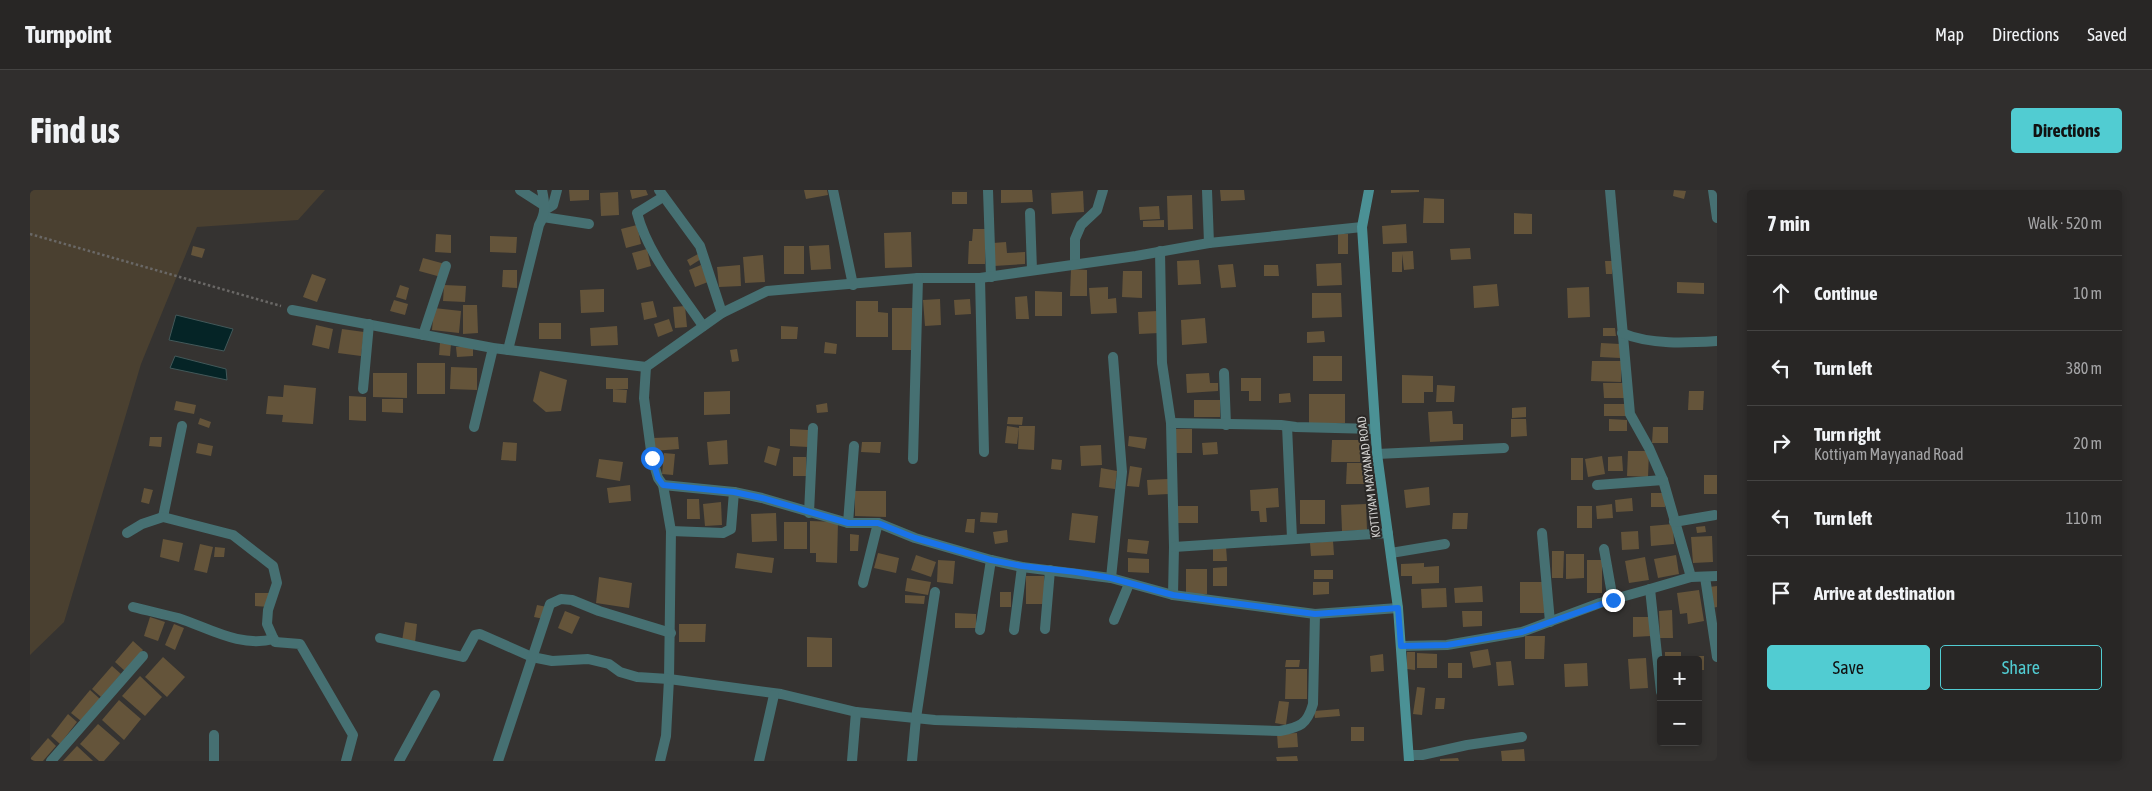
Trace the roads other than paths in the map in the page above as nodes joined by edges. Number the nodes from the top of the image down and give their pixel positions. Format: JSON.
{"nodes":[{"id":1,"x":520,"y":190,"type":"edge"},
{"id":2,"x":542,"y":190,"type":"edge"},
{"id":3,"x":557,"y":190,"type":"edge"},
{"id":4,"x":833,"y":190,"type":"edge"},
{"id":5,"x":988,"y":190,"type":"edge"},
{"id":6,"x":1103,"y":190,"type":"edge"},
{"id":7,"x":1207,"y":190,"type":"edge"},
{"id":8,"x":1369,"y":190,"type":"edge"},
{"id":9,"x":1610,"y":190,"type":"edge"},
{"id":10,"x":1713,"y":190,"type":"edge"},
{"id":11,"x":661,"y":194,"type":"edge"},
{"id":12,"x":544,"y":211,"type":"junction"},
{"id":13,"x":1030,"y":213,"type":"dead end"},
{"id":14,"x":1717,"y":218,"type":"edge"},
{"id":15,"x":590,"y":224,"type":"dead end"},
{"id":16,"x":1362,"y":227,"type":"junction"},
{"id":17,"x":1209,"y":243,"type":"junction"},
{"id":18,"x":1160,"y":251,"type":"junction"},
{"id":19,"x":1075,"y":263,"type":"junction"},
{"id":20,"x":446,"y":266,"type":"dead end"},
{"id":21,"x":1032,"y":270,"type":"junction"},
{"id":22,"x":991,"y":277,"type":"junction"},
{"id":23,"x":918,"y":278,"type":"junction"},
{"id":24,"x":980,"y":278,"type":"junction"},
{"id":25,"x":853,"y":285,"type":"junction"},
{"id":26,"x":292,"y":310,"type":"road end"},
{"id":27,"x":722,"y":313,"type":"junction"},
{"id":28,"x":368,"y":324,"type":"junction"},
{"id":29,"x":703,"y":326,"type":"junction"},
{"id":30,"x":1622,"y":333,"type":"junction"},
{"id":31,"x":423,"y":335,"type":"junction"},
{"id":32,"x":1717,"y":341,"type":"edge"},
{"id":33,"x":493,"y":348,"type":"junction"},
{"id":34,"x":508,"y":350,"type":"junction"},
{"id":35,"x":1113,"y":357,"type":"dead end"},
{"id":36,"x":646,"y":367,"type":"junction"},
{"id":37,"x":1224,"y":373,"type":"dead end"},
{"id":38,"x":364,"y":389,"type":"dead end"},
{"id":39,"x":1172,"y":423,"type":"junction"},
{"id":40,"x":1226,"y":425,"type":"junction"},
{"id":41,"x":182,"y":426,"type":"dead end"},
{"id":42,"x":1288,"y":426,"type":"junction"},
{"id":43,"x":474,"y":427,"type":"dead end"},
{"id":44,"x":813,"y":428,"type":"dead end"},
{"id":45,"x":1375,"y":429,"type":"junction"},
{"id":46,"x":854,"y":446,"type":"dead end"},
{"id":47,"x":1504,"y":448,"type":"dead end"},
{"id":48,"x":984,"y":452,"type":"dead end"},
{"id":49,"x":1377,"y":454,"type":"junction"},
{"id":50,"x":913,"y":459,"type":"dead end"},
{"id":51,"x":1663,"y":480,"type":"junction"},
{"id":52,"x":663,"y":485,"type":"junction"},
{"id":53,"x":1597,"y":485,"type":"dead end"},
{"id":54,"x":734,"y":492,"type":"junction"},
{"id":55,"x":809,"y":513,"type":"junction"},
{"id":56,"x":1715,"y":515,"type":"dead end"},
{"id":57,"x":163,"y":517,"type":"junction"},
{"id":58,"x":1674,"y":522,"type":"junction"},
{"id":59,"x":848,"y":523,"type":"junction"},
{"id":60,"x":878,"y":523,"type":"junction"},
{"id":61,"x":671,"y":530,"type":"junction"},
{"id":62,"x":127,"y":533,"type":"dead end"},
{"id":63,"x":1388,"y":533,"type":"junction"},
{"id":64,"x":1542,"y":533,"type":"dead end"},
{"id":65,"x":1292,"y":538,"type":"junction"},
{"id":66,"x":1445,"y":544,"type":"dead end"},
{"id":67,"x":1174,"y":547,"type":"junction"},
{"id":68,"x":1604,"y":549,"type":"dead end"},
{"id":69,"x":1391,"y":553,"type":"junction"},
{"id":70,"x":991,"y":560,"type":"junction"},
{"id":71,"x":1022,"y":566,"type":"junction"},
{"id":72,"x":1050,"y":570,"type":"junction"},
{"id":73,"x":1705,"y":576,"type":"junction"},
{"id":74,"x":1717,"y":576,"type":"edge"},
{"id":75,"x":1691,"y":577,"type":"junction"},
{"id":76,"x":1111,"y":578,"type":"junction"},
{"id":77,"x":863,"y":583,"type":"dead end"},
{"id":78,"x":1129,"y":584,"type":"junction"},
{"id":79,"x":1650,"y":589,"type":"junction"},
{"id":80,"x":935,"y":592,"type":"dead end"},
{"id":81,"x":1173,"y":595,"type":"junction"},
{"id":82,"x":1613,"y":600,"type":"junction"},
{"id":83,"x":133,"y":608,"type":"dead end"},
{"id":84,"x":1398,"y":608,"type":"junction"},
{"id":85,"x":1315,"y":614,"type":"junction"},
{"id":86,"x":1114,"y":620,"type":"dead end"},
{"id":87,"x":1550,"y":622,"type":"junction"},
{"id":88,"x":1045,"y":629,"type":"dead end"},
{"id":89,"x":980,"y":630,"type":"dead end"},
{"id":90,"x":1014,"y":630,"type":"dead end"},
{"id":91,"x":671,"y":632,"type":"junction"},
{"id":92,"x":380,"y":638,"type":"dead end"},
{"id":93,"x":274,"y":639,"type":"junction"},
{"id":94,"x":1401,"y":646,"type":"junction"},
{"id":95,"x":144,"y":656,"type":"dead end"},
{"id":96,"x":1657,"y":656,"type":"edge"},
{"id":97,"x":532,"y":657,"type":"junction"},
{"id":98,"x":1717,"y":657,"type":"edge"},
{"id":99,"x":669,"y":680,"type":"junction"},
{"id":100,"x":435,"y":695,"type":"dead end"},
{"id":101,"x":774,"y":695,"type":"junction"},
{"id":102,"x":856,"y":712,"type":"junction"},
{"id":103,"x":916,"y":718,"type":"junction"},
{"id":104,"x":214,"y":735,"type":"dead end"},
{"id":105,"x":1522,"y":736,"type":"dead end"},
{"id":106,"x":1409,"y":758,"type":"edge"},
{"id":107,"x":51,"y":761,"type":"edge"},
{"id":108,"x":214,"y":761,"type":"edge"},
{"id":109,"x":346,"y":761,"type":"edge"},
{"id":110,"x":399,"y":761,"type":"edge"},
{"id":111,"x":498,"y":761,"type":"edge"},
{"id":112,"x":660,"y":761,"type":"edge"},
{"id":113,"x":759,"y":761,"type":"edge"},
{"id":114,"x":852,"y":761,"type":"edge"},
{"id":115,"x":912,"y":761,"type":"edge"}],
"edges":[{"from":1,"to":12,"type":"street"},
{"from":2,"to":12,"type":"street"},
{"from":3,"to":12,"type":"street"},
{"from":4,"to":25,"type":"street"},
{"from":5,"to":22,"type":"street"},
{"from":6,"to":19,"type":"street"},
{"from":7,"to":17,"type":"street"},
{"from":8,"to":16,"type":"street","name":"KOTTIYAM MAYYANAD ROAD"},
{"from":9,"to":30,"type":"street"},
{"from":10,"to":14,"type":"street"},
{"from":11,"to":27,"type":"street"},
{"from":11,"to":29,"type":"street"},
{"from":12,"to":15,"type":"street"},
{"from":12,"to":34,"type":"street"},
{"from":13,"to":21,"type":"street"},
{"from":16,"to":17,"type":"street"},
{"from":16,"to":45,"type":"street","name":"KOTTIYAM MAYYANAD ROAD"},
{"from":17,"to":18,"type":"street"},
{"from":18,"to":19,"type":"street"},
{"from":18,"to":39,"type":"street"},
{"from":19,"to":21,"type":"street"},
{"from":20,"to":31,"type":"street"},
{"from":21,"to":22,"type":"street"},
{"from":22,"to":24,"type":"street"},
{"from":23,"to":24,"type":"street"},
{"from":23,"to":25,"type":"street"},
{"from":23,"to":50,"type":"street"},
{"from":24,"to":48,"type":"street"},
{"from":25,"to":27,"type":"street"},
{"from":26,"to":28,"type":"street"},
{"from":27,"to":29,"type":"street"},
{"from":28,"to":31,"type":"street"},
{"from":28,"to":38,"type":"street"},
{"from":29,"to":36,"type":"street"},
{"from":30,"to":32,"type":"street"},
{"from":30,"to":51,"type":"street"},
{"from":31,"to":33,"type":"street"},
{"from":33,"to":34,"type":"street"},
{"from":33,"to":43,"type":"street"},
{"from":34,"to":36,"type":"street"},
{"from":35,"to":76,"type":"street"},
{"from":36,"to":52,"type":"street"},
{"from":37,"to":40,"type":"street"},
{"from":39,"to":40,"type":"street"},
{"from":39,"to":67,"type":"street"},
{"from":40,"to":42,"type":"street"},
{"from":41,"to":57,"type":"street"},
{"from":42,"to":45,"type":"street"},
{"from":42,"to":65,"type":"street"},
{"from":44,"to":55,"type":"street"},
{"from":45,"to":49,"type":"street","name":"KOTTIYAM MAYYANAD ROAD"},
{"from":46,"to":59,"type":"street"},
{"from":47,"to":49,"type":"street"},
{"from":49,"to":63,"type":"street","name":"KOTTIYAM MAYYANAD ROAD"},
{"from":51,"to":53,"type":"street"},
{"from":51,"to":58,"type":"street"},
{"from":52,"to":54,"type":"street"},
{"from":52,"to":61,"type":"street"},
{"from":54,"to":55,"type":"street"},
{"from":54,"to":61,"type":"street"},
{"from":55,"to":59,"type":"street"},
{"from":56,"to":58,"type":"street"},
{"from":57,"to":62,"type":"street"},
{"from":57,"to":93,"type":"street"},
{"from":58,"to":75,"type":"street"},
{"from":59,"to":60,"type":"street"},
{"from":60,"to":70,"type":"street"},
{"from":60,"to":77,"type":"street"},
{"from":61,"to":91,"type":"street"},
{"from":63,"to":65,"type":"street"},
{"from":63,"to":69,"type":"street","name":"KOTTIYAM MAYYANAD ROAD"},
{"from":64,"to":87,"type":"street"},
{"from":65,"to":67,"type":"street"},
{"from":66,"to":69,"type":"street"},
{"from":67,"to":81,"type":"street"},
{"from":68,"to":82,"type":"street"},
{"from":69,"to":84,"type":"street","name":"KOTTIYAM MAYYANAD ROAD"},
{"from":70,"to":71,"type":"street"},
{"from":70,"to":89,"type":"street"},
{"from":71,"to":72,"type":"street"},
{"from":71,"to":90,"type":"street"},
{"from":72,"to":76,"type":"street"},
{"from":72,"to":88,"type":"street"},
{"from":73,"to":74,"type":"street"},
{"from":73,"to":75,"type":"street"},
{"from":73,"to":98,"type":"street"},
{"from":75,"to":79,"type":"street"},
{"from":76,"to":78,"type":"street"},
{"from":78,"to":81,"type":"street"},
{"from":78,"to":86,"type":"street"},
{"from":79,"to":82,"type":"street"},
{"from":79,"to":96,"type":"street"},
{"from":80,"to":103,"type":"street"},
{"from":81,"to":85,"type":"street"},
{"from":82,"to":87,"type":"street"},
{"from":83,"to":93,"type":"street"},
{"from":84,"to":85,"type":"street"},
{"from":84,"to":94,"type":"street","name":"KOTTIYAM MAYYANAD ROAD"},
{"from":85,"to":103,"type":"street"},
{"from":87,"to":94,"type":"street"},
{"from":91,"to":97,"type":"street"},
{"from":91,"to":99,"type":"street"},
{"from":92,"to":97,"type":"street"},
{"from":93,"to":109,"type":"street"},
{"from":94,"to":106,"type":"street","name":"KOTTIYAM MAYYANAD ROAD"},
{"from":95,"to":107,"type":"street"},
{"from":97,"to":99,"type":"street"},
{"from":97,"to":111,"type":"street"},
{"from":99,"to":101,"type":"street"},
{"from":99,"to":112,"type":"street"},
{"from":100,"to":110,"type":"street"},
{"from":101,"to":102,"type":"street"},
{"from":101,"to":113,"type":"street"},
{"from":102,"to":103,"type":"street"},
{"from":102,"to":114,"type":"street"},
{"from":103,"to":115,"type":"street"},
{"from":104,"to":108,"type":"street"},
{"from":105,"to":106,"type":"street"}]}
